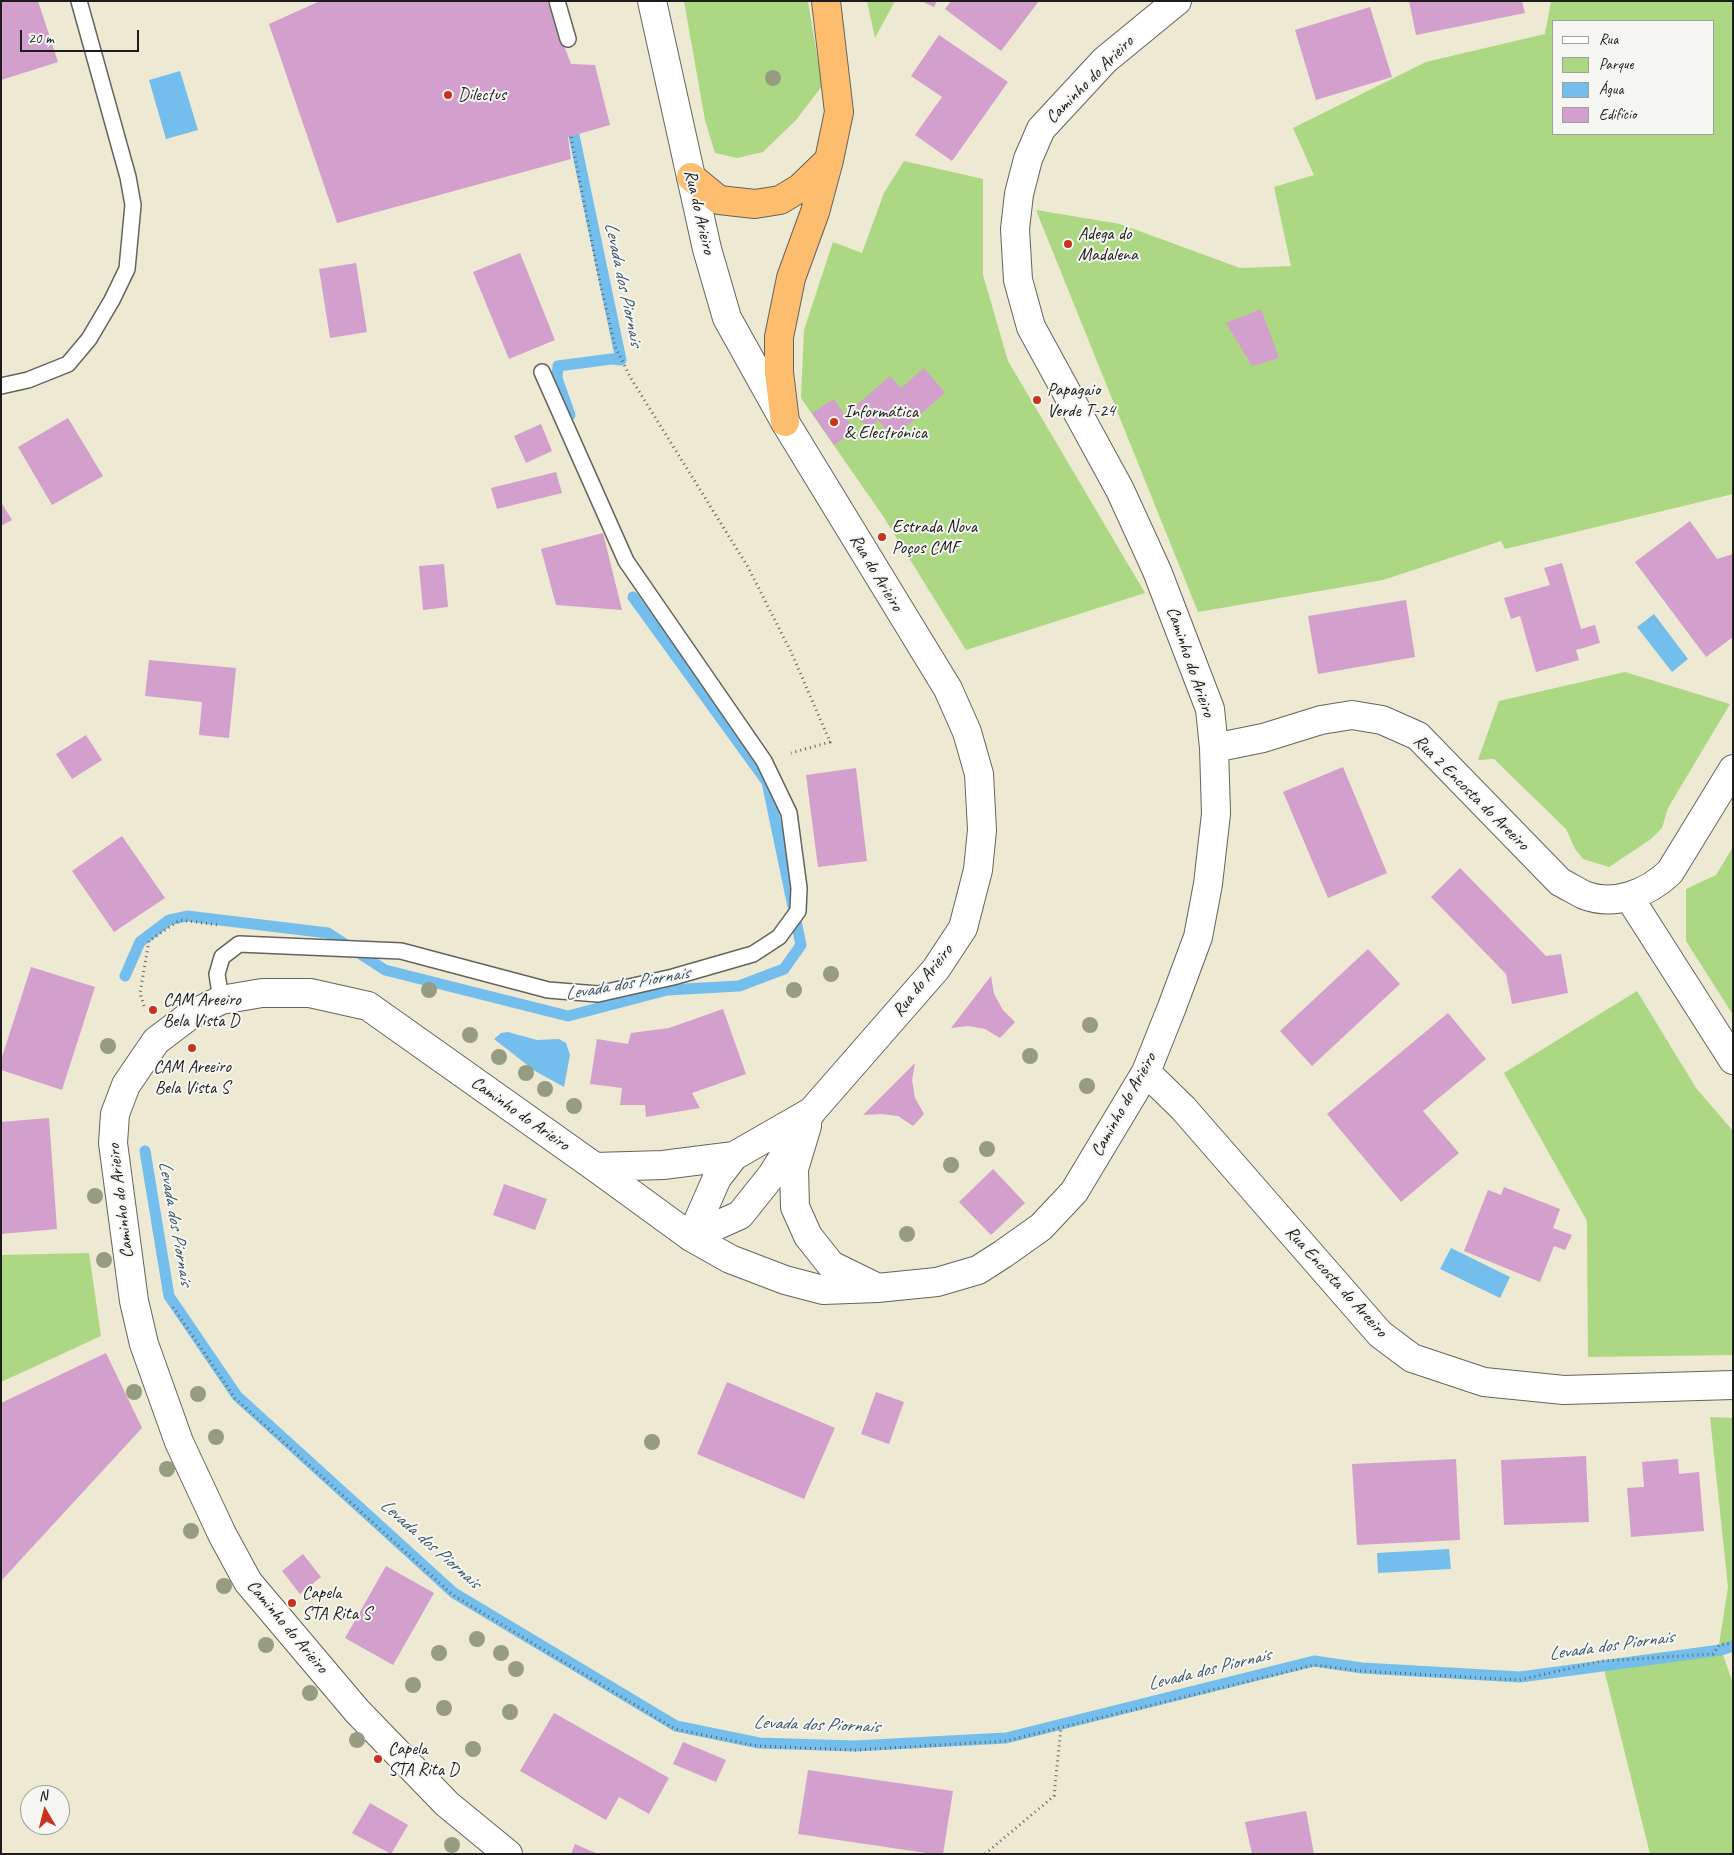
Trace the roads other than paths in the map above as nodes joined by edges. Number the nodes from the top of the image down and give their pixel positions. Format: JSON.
{"nodes":[{"id":1,"x":79,"y":1,"type":"edge"},
{"id":2,"x":558,"y":1,"type":"edge"},
{"id":3,"x":652,"y":1,"type":"edge"},
{"id":4,"x":826,"y":1,"type":"edge"},
{"id":5,"x":1177,"y":1,"type":"edge"},
{"id":6,"x":568,"y":39,"type":"dead end"},
{"id":7,"x":829,"y":160,"type":"junction"},
{"id":8,"x":691,"y":178,"type":"junction"},
{"id":9,"x":542,"y":372,"type":"dead end"},
{"id":10,"x":1,"y":386,"type":"edge"},
{"id":11,"x":784,"y":422,"type":"junction"},
{"id":12,"x":1214,"y":748,"type":"junction"},
{"id":13,"x":1733,"y":769,"type":"edge"},
{"id":14,"x":1629,"y":897,"type":"junction"},
{"id":15,"x":221,"y":1000,"type":"junction"},
{"id":16,"x":1733,"y":1060,"type":"edge"},
{"id":17,"x":1146,"y":1072,"type":"junction"},
{"id":18,"x":812,"y":1111,"type":"junction"},
{"id":19,"x":734,"y":1156,"type":"junction"},
{"id":20,"x":595,"y":1167,"type":"junction"},
{"id":21,"x":691,"y":1238,"type":"junction"},
{"id":22,"x":877,"y":1288,"type":"junction"},
{"id":23,"x":1733,"y":1385,"type":"edge"},
{"id":24,"x":508,"y":1854,"type":"edge"}],
"edges":[{"from":1,"to":10,"type":"lane"},
{"from":2,"to":6,"type":"lane"},
{"from":3,"to":8,"type":"street","name":"Rua do Arieiro"},
{"from":4,"to":7,"type":"highway"},
{"from":5,"to":12,"type":"street","name":"Caminho do Arieiro"},
{"from":7,"to":8,"type":"highway"},
{"from":7,"to":11,"type":"highway"},
{"from":8,"to":11,"type":"street","name":"Rua do Arieiro"},
{"from":9,"to":15,"type":"lane"},
{"from":11,"to":18,"type":"street","name":"Rua do Arieiro"},
{"from":12,"to":14,"type":"street","name":"Rua 2 Encosta do Areeiro"},
{"from":12,"to":17,"type":"street","name":"Caminho do Arieiro"},
{"from":13,"to":14,"type":"street","name":"Rua 2 Encosta do Areeiro"},
{"from":14,"to":16,"type":"street"},
{"from":15,"to":20,"type":"street","name":"Caminho do Arieiro"},
{"from":15,"to":24,"type":"street","name":"Caminho do Arieiro"},
{"from":17,"to":22,"type":"street","name":"Caminho do Arieiro"},
{"from":17,"to":23,"type":"street","name":"Rua Encosta do Areeiro"},
{"from":18,"to":19,"type":"street","name":"Rua do Arieiro"},
{"from":18,"to":21,"type":"street","name":"Rua do Arieiro"},
{"from":18,"to":22,"type":"street"},
{"from":19,"to":20,"type":"street","name":"Rua do Arieiro"},
{"from":19,"to":21,"type":"street","name":"Rua do Arieiro"},
{"from":20,"to":21,"type":"street","name":"Caminho do Arieiro"},
{"from":21,"to":22,"type":"street","name":"Caminho do Arieiro"}]}
